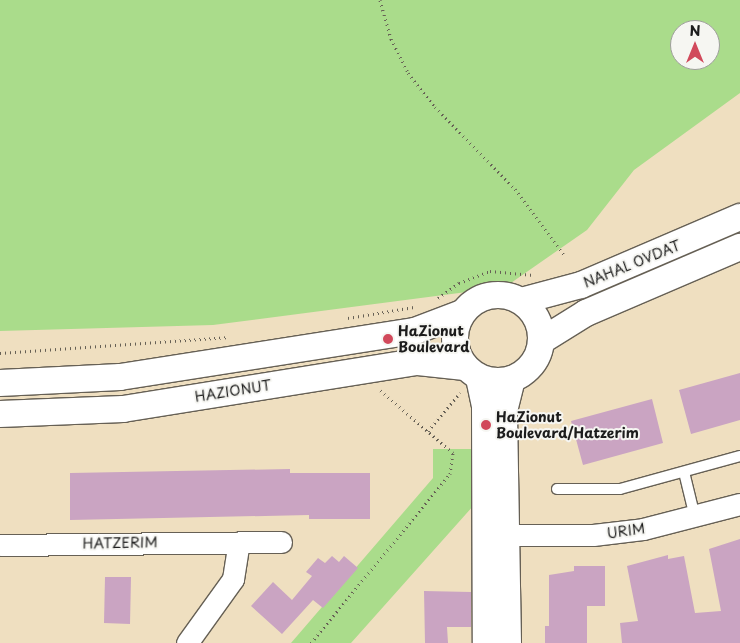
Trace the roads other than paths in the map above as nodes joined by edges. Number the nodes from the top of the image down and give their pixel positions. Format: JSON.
{"nodes":[{"id":1,"x":740,"y":217,"type":"edge"},
{"id":2,"x":740,"y":247,"type":"edge"},
{"id":3,"x":521,"y":301,"type":"junction"},
{"id":4,"x":462,"y":313,"type":"junction"},
{"id":5,"x":541,"y":341,"type":"junction"},
{"id":6,"x":473,"y":373,"type":"junction"},
{"id":7,"x":512,"y":380,"type":"junction"},
{"id":8,"x":0,"y":383,"type":"edge"},
{"id":9,"x":0,"y":414,"type":"edge"},
{"id":10,"x":740,"y":456,"type":"edge"},
{"id":11,"x":684,"y":472,"type":"junction"},
{"id":12,"x":557,"y":489,"type":"dead end"},
{"id":13,"x":740,"y":504,"type":"edge"},
{"id":14,"x":696,"y":517,"type":"junction"},
{"id":15,"x":508,"y":535,"type":"junction"},
{"id":16,"x":239,"y":542,"type":"junction"},
{"id":17,"x":282,"y":542,"type":"dead end"},
{"id":18,"x":0,"y":545,"type":"edge"},
{"id":19,"x":186,"y":643,"type":"edge"},
{"id":20,"x":486,"y":643,"type":"edge"},
{"id":21,"x":508,"y":643,"type":"edge"}],
"edges":[{"from":1,"to":3,"type":"street","name":"NAHAL OVDAT"},
{"from":2,"to":5,"type":"street","name":"NAHAL OVDAT"},
{"from":3,"to":4,"type":"street"},
{"from":3,"to":5,"type":"street"},
{"from":4,"to":6,"type":"street"},
{"from":4,"to":8,"type":"street"},
{"from":5,"to":7,"type":"street"},
{"from":6,"to":7,"type":"street"},
{"from":6,"to":9,"type":"street","name":"HAZIONUT"},
{"from":6,"to":20,"type":"street"},
{"from":7,"to":15,"type":"street"},
{"from":10,"to":11,"type":"lane"},
{"from":11,"to":12,"type":"lane"},
{"from":11,"to":14,"type":"lane"},
{"from":13,"to":14,"type":"street","name":"URIM"},
{"from":14,"to":15,"type":"street","name":"URIM"},
{"from":15,"to":21,"type":"street"},
{"from":16,"to":17,"type":"street","name":"HATZERIM"},
{"from":16,"to":18,"type":"street","name":"HATZERIM"},
{"from":16,"to":19,"type":"street"}]}
